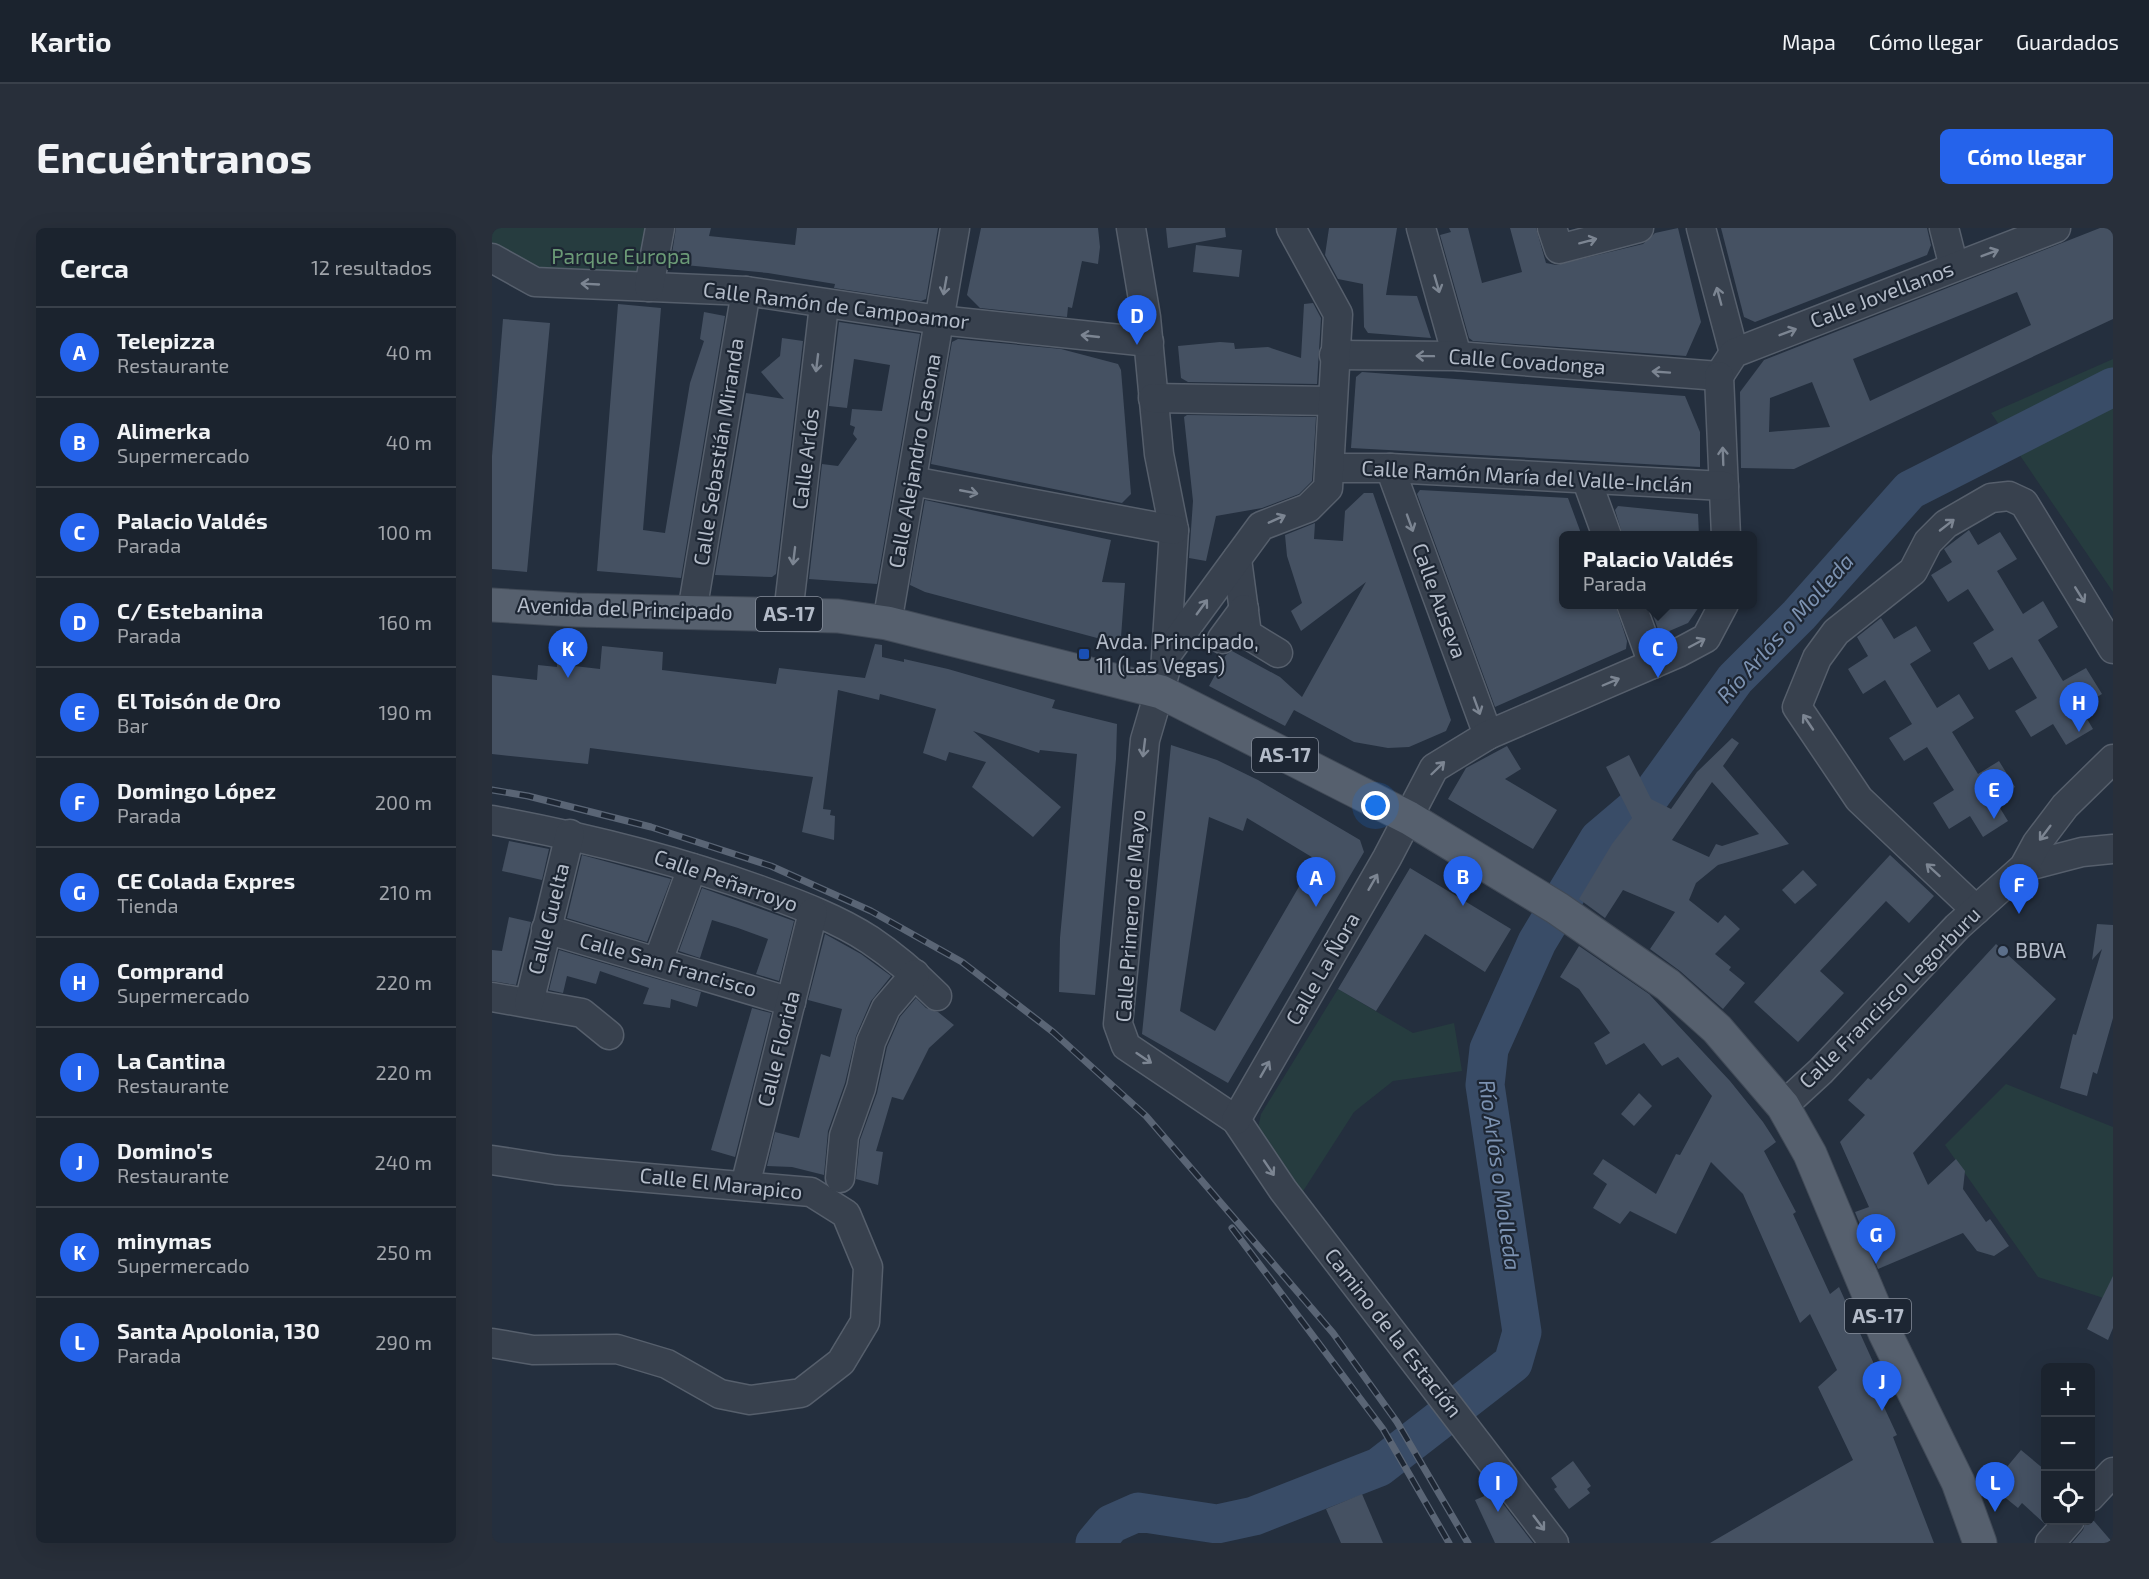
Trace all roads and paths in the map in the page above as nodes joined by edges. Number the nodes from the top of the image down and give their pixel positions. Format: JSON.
{"nodes":[{"id":1,"x":660,"y":228,"type":"edge"},
{"id":2,"x":955,"y":228,"type":"edge"},
{"id":3,"x":1131,"y":228,"type":"edge"},
{"id":4,"x":1291,"y":228,"type":"edge"},
{"id":5,"x":1421,"y":228,"type":"edge"},
{"id":6,"x":1552,"y":228,"type":"edge"},
{"id":7,"x":1639,"y":228,"type":"edge"},
{"id":8,"x":1701,"y":228,"type":"edge"},
{"id":9,"x":1944,"y":228,"type":"edge"},
{"id":10,"x":2056,"y":228,"type":"edge"},
{"id":11,"x":492,"y":258,"type":"edge"},
{"id":12,"x":1954,"y":267,"type":"junction"},
{"id":13,"x":649,"y":287,"type":"junction"},
{"id":14,"x":746,"y":291,"type":"junction"},
{"id":15,"x":824,"y":305,"type":"junction"},
{"id":16,"x":939,"y":320,"type":"junction"},
{"id":17,"x":1149,"y":342,"type":"junction"},
{"id":18,"x":1334,"y":355,"type":"junction"},
{"id":19,"x":1457,"y":356,"type":"junction"},
{"id":20,"x":1727,"y":365,"type":"junction"},
{"id":21,"x":1154,"y":398,"type":"junction"},
{"id":22,"x":1332,"y":401,"type":"junction"},
{"id":23,"x":1330,"y":468,"type":"junction"},
{"id":24,"x":1390,"y":468,"type":"junction"},
{"id":25,"x":912,"y":481,"type":"junction"},
{"id":26,"x":1587,"y":481,"type":"junction"},
{"id":27,"x":1724,"y":486,"type":"junction"},
{"id":28,"x":1174,"y":530,"type":"junction"},
{"id":29,"x":1605,"y":531,"type":"edge"},
{"id":30,"x":1726,"y":531,"type":"edge"},
{"id":31,"x":1237,"y":559,"type":"junction"},
{"id":32,"x":492,"y":605,"type":"edge"},
{"id":33,"x":1245,"y":609,"type":"junction"},
{"id":34,"x":1633,"y":609,"type":"edge"},
{"id":35,"x":1721,"y":609,"type":"edge"},
{"id":36,"x":692,"y":612,"type":"junction"},
{"id":37,"x":788,"y":614,"type":"junction"},
{"id":38,"x":887,"y":623,"type":"junction"},
{"id":39,"x":1222,"y":639,"type":"dead end"},
{"id":40,"x":2113,"y":649,"type":"edge"},
{"id":41,"x":1278,"y":653,"type":"dead end"},
{"id":42,"x":1167,"y":654,"type":"junction"},
{"id":43,"x":1653,"y":664,"type":"junction"},
{"id":44,"x":1161,"y":693,"type":"junction"},
{"id":45,"x":1488,"y":735,"type":"junction"},
{"id":46,"x":2113,"y":759,"type":"edge"},
{"id":47,"x":2066,"y":806,"type":"junction"},
{"id":48,"x":1409,"y":818,"type":"junction"},
{"id":49,"x":492,"y":820,"type":"edge"},
{"id":50,"x":570,"y":834,"type":"junction"},
{"id":51,"x":2113,"y":849,"type":"edge"},
{"id":52,"x":2082,"y":852,"type":"junction"},
{"id":53,"x":2024,"y":867,"type":"junction"},
{"id":54,"x":692,"y":868,"type":"junction"},
{"id":55,"x":1976,"y":910,"type":"junction"},
{"id":56,"x":813,"y":912,"type":"junction"},
{"id":57,"x":546,"y":929,"type":"junction"},
{"id":58,"x":658,"y":961,"type":"junction"},
{"id":59,"x":915,"y":975,"type":"junction"},
{"id":60,"x":937,"y":996,"type":"dead end"},
{"id":61,"x":492,"y":997,"type":"edge"},
{"id":62,"x":791,"y":1002,"type":"junction"},
{"id":63,"x":529,"y":1003,"type":"junction"},
{"id":64,"x":609,"y":1035,"type":"dead end"},
{"id":65,"x":1783,"y":1106,"type":"junction"},
{"id":66,"x":1236,"y":1120,"type":"junction"},
{"id":67,"x":492,"y":1160,"type":"edge"},
{"id":68,"x":840,"y":1178,"type":"dead end"},
{"id":69,"x":745,"y":1186,"type":"junction"},
{"id":70,"x":492,"y":1343,"type":"edge"},
{"id":71,"x":2113,"y":1472,"type":"edge"},
{"id":72,"x":2095,"y":1492,"type":"edge"},
{"id":73,"x":2066,"y":1525,"type":"edge"},
{"id":74,"x":1554,"y":1543,"type":"edge"},
{"id":75,"x":1980,"y":1543,"type":"edge"},
{"id":76,"x":2050,"y":1543,"type":"edge"}],
"edges":[{"from":1,"to":13,"type":"street"},
{"from":2,"to":16,"type":"street","name":"Calle Alejandro Casona","one_way":true},
{"from":3,"to":17,"type":"street","name":"Calle Primero de Mayo"},
{"from":4,"to":18,"type":"street"},
{"from":5,"to":19,"type":"street","one_way":true},
{"from":6,"to":7,"type":"street","one_way":true},
{"from":20,"to":8,"type":"street","one_way":true},
{"from":9,"to":12,"type":"street"},
{"from":12,"to":10,"type":"street","name":"Calle Jovellanos","one_way":true},
{"from":13,"to":11,"type":"street","name":"Calle Ramón de Campoamor","one_way":true},
{"from":20,"to":12,"type":"street","name":"Calle Jovellanos","one_way":true},
{"from":13,"to":14,"type":"street","name":"Calle Ramón de Campoamor"},
{"from":14,"to":15,"type":"street","name":"Calle Ramón de Campoamor"},
{"from":14,"to":36,"type":"street","name":"Calle Sebastián Miranda"},
{"from":15,"to":16,"type":"street","name":"Calle Ramón de Campoamor"},
{"from":15,"to":37,"type":"street","name":"Calle Arlós","one_way":true},
{"from":17,"to":16,"type":"street","name":"Calle Ramón de Campoamor","one_way":true},
{"from":16,"to":25,"type":"street","name":"Calle Alejandro Casona"},
{"from":17,"to":21,"type":"street","name":"Calle Primero de Mayo"},
{"from":19,"to":18,"type":"street","name":"Calle Covadonga","one_way":true},
{"from":18,"to":22,"type":"street"},
{"from":20,"to":19,"type":"street","name":"Calle Covadonga","one_way":true},
{"from":27,"to":20,"type":"street","one_way":true},
{"from":21,"to":22,"type":"street"},
{"from":21,"to":28,"type":"street","name":"Calle Primero de Mayo"},
{"from":22,"to":23,"type":"street"},
{"from":23,"to":24,"type":"street","name":"Calle Ramón María del Valle-Inclán"},
{"from":31,"to":23,"type":"street","one_way":true},
{"from":24,"to":26,"type":"street","name":"Calle Ramón María del Valle-Inclán"},
{"from":24,"to":45,"type":"street","name":"Calle Auseva","one_way":true},
{"from":25,"to":28,"type":"street","one_way":true},
{"from":25,"to":38,"type":"street","name":"Calle Alejandro Casona"},
{"from":26,"to":27,"type":"street","name":"Calle Ramón María del Valle-Inclán"},
{"from":26,"to":29,"type":"street"},
{"from":27,"to":30,"type":"street"},
{"from":28,"to":42,"type":"street","name":"Calle Primero de Mayo"},
{"from":31,"to":33,"type":"street"},
{"from":42,"to":31,"type":"street","one_way":true},
{"from":32,"to":36,"type":"main road","name":"Avenida del Principado","number":"AS-17"},
{"from":33,"to":39,"type":"street"},
{"from":33,"to":41,"type":"street"},
{"from":34,"to":43,"type":"street"},
{"from":43,"to":35,"type":"street","name":"Calle La Ñora","one_way":true},
{"from":36,"to":37,"type":"main road","name":"Avenida del Principado","number":"AS-17"},
{"from":37,"to":38,"type":"main road","name":"Avenida del Principado","number":"AS-17"},
{"from":38,"to":44,"type":"main road","name":"Avenida del Principado","number":"AS-17"},
{"from":55,"to":40,"type":"street","one_way":true},
{"from":42,"to":44,"type":"street","name":"Calle Primero de Mayo"},
{"from":45,"to":43,"type":"street","name":"Calle La Ñora","one_way":true},
{"from":44,"to":48,"type":"main road","name":"Avenida del Principado","number":"AS-17"},
{"from":44,"to":66,"type":"street","name":"Calle Primero de Mayo","one_way":true},
{"from":48,"to":45,"type":"street","name":"Calle La Ñora","one_way":true},
{"from":46,"to":47,"type":"street"},
{"from":47,"to":52,"type":"street"},
{"from":47,"to":53,"type":"street","one_way":true},
{"from":48,"to":65,"type":"main road","name":"Avenida del Principado","number":"AS-17"},
{"from":66,"to":48,"type":"street","name":"Calle La Ñora","one_way":true},
{"from":49,"to":50,"type":"street","name":"Calle Peñarroyo"},
{"from":50,"to":54,"type":"street","name":"Calle Peñarroyo"},
{"from":50,"to":57,"type":"street","name":"Calle Guelta"},
{"from":51,"to":52,"type":"street"},
{"from":52,"to":53,"type":"street"},
{"from":53,"to":55,"type":"street","name":"Calle Francisco Legorburu"},
{"from":54,"to":56,"type":"street","name":"Calle Peñarroyo"},
{"from":54,"to":58,"type":"street"},
{"from":55,"to":65,"type":"street","name":"Calle Francisco Legorburu"},
{"from":56,"to":59,"type":"street","name":"Calle Peñarroyo"},
{"from":56,"to":62,"type":"street","name":"Calle Florida"},
{"from":57,"to":58,"type":"street","name":"Calle San Francisco"},
{"from":57,"to":63,"type":"street","name":"Calle Guelta"},
{"from":58,"to":62,"type":"street","name":"Calle San Francisco"},
{"from":59,"to":60,"type":"street","name":"Calle Peñarroyo"},
{"from":59,"to":68,"type":"street"},
{"from":61,"to":63,"type":"street"},
{"from":62,"to":69,"type":"street","name":"Calle Florida"},
{"from":63,"to":64,"type":"street"},
{"from":65,"to":75,"type":"main road","number":"AS-17"},
{"from":66,"to":74,"type":"street","name":"Camino de la Estación","one_way":true},
{"from":67,"to":69,"type":"street","name":"Calle El Marapico"},
{"from":69,"to":70,"type":"street","name":"Calle El Marapico"},
{"from":71,"to":72,"type":"street"},
{"from":73,"to":76,"type":"street"}]}
